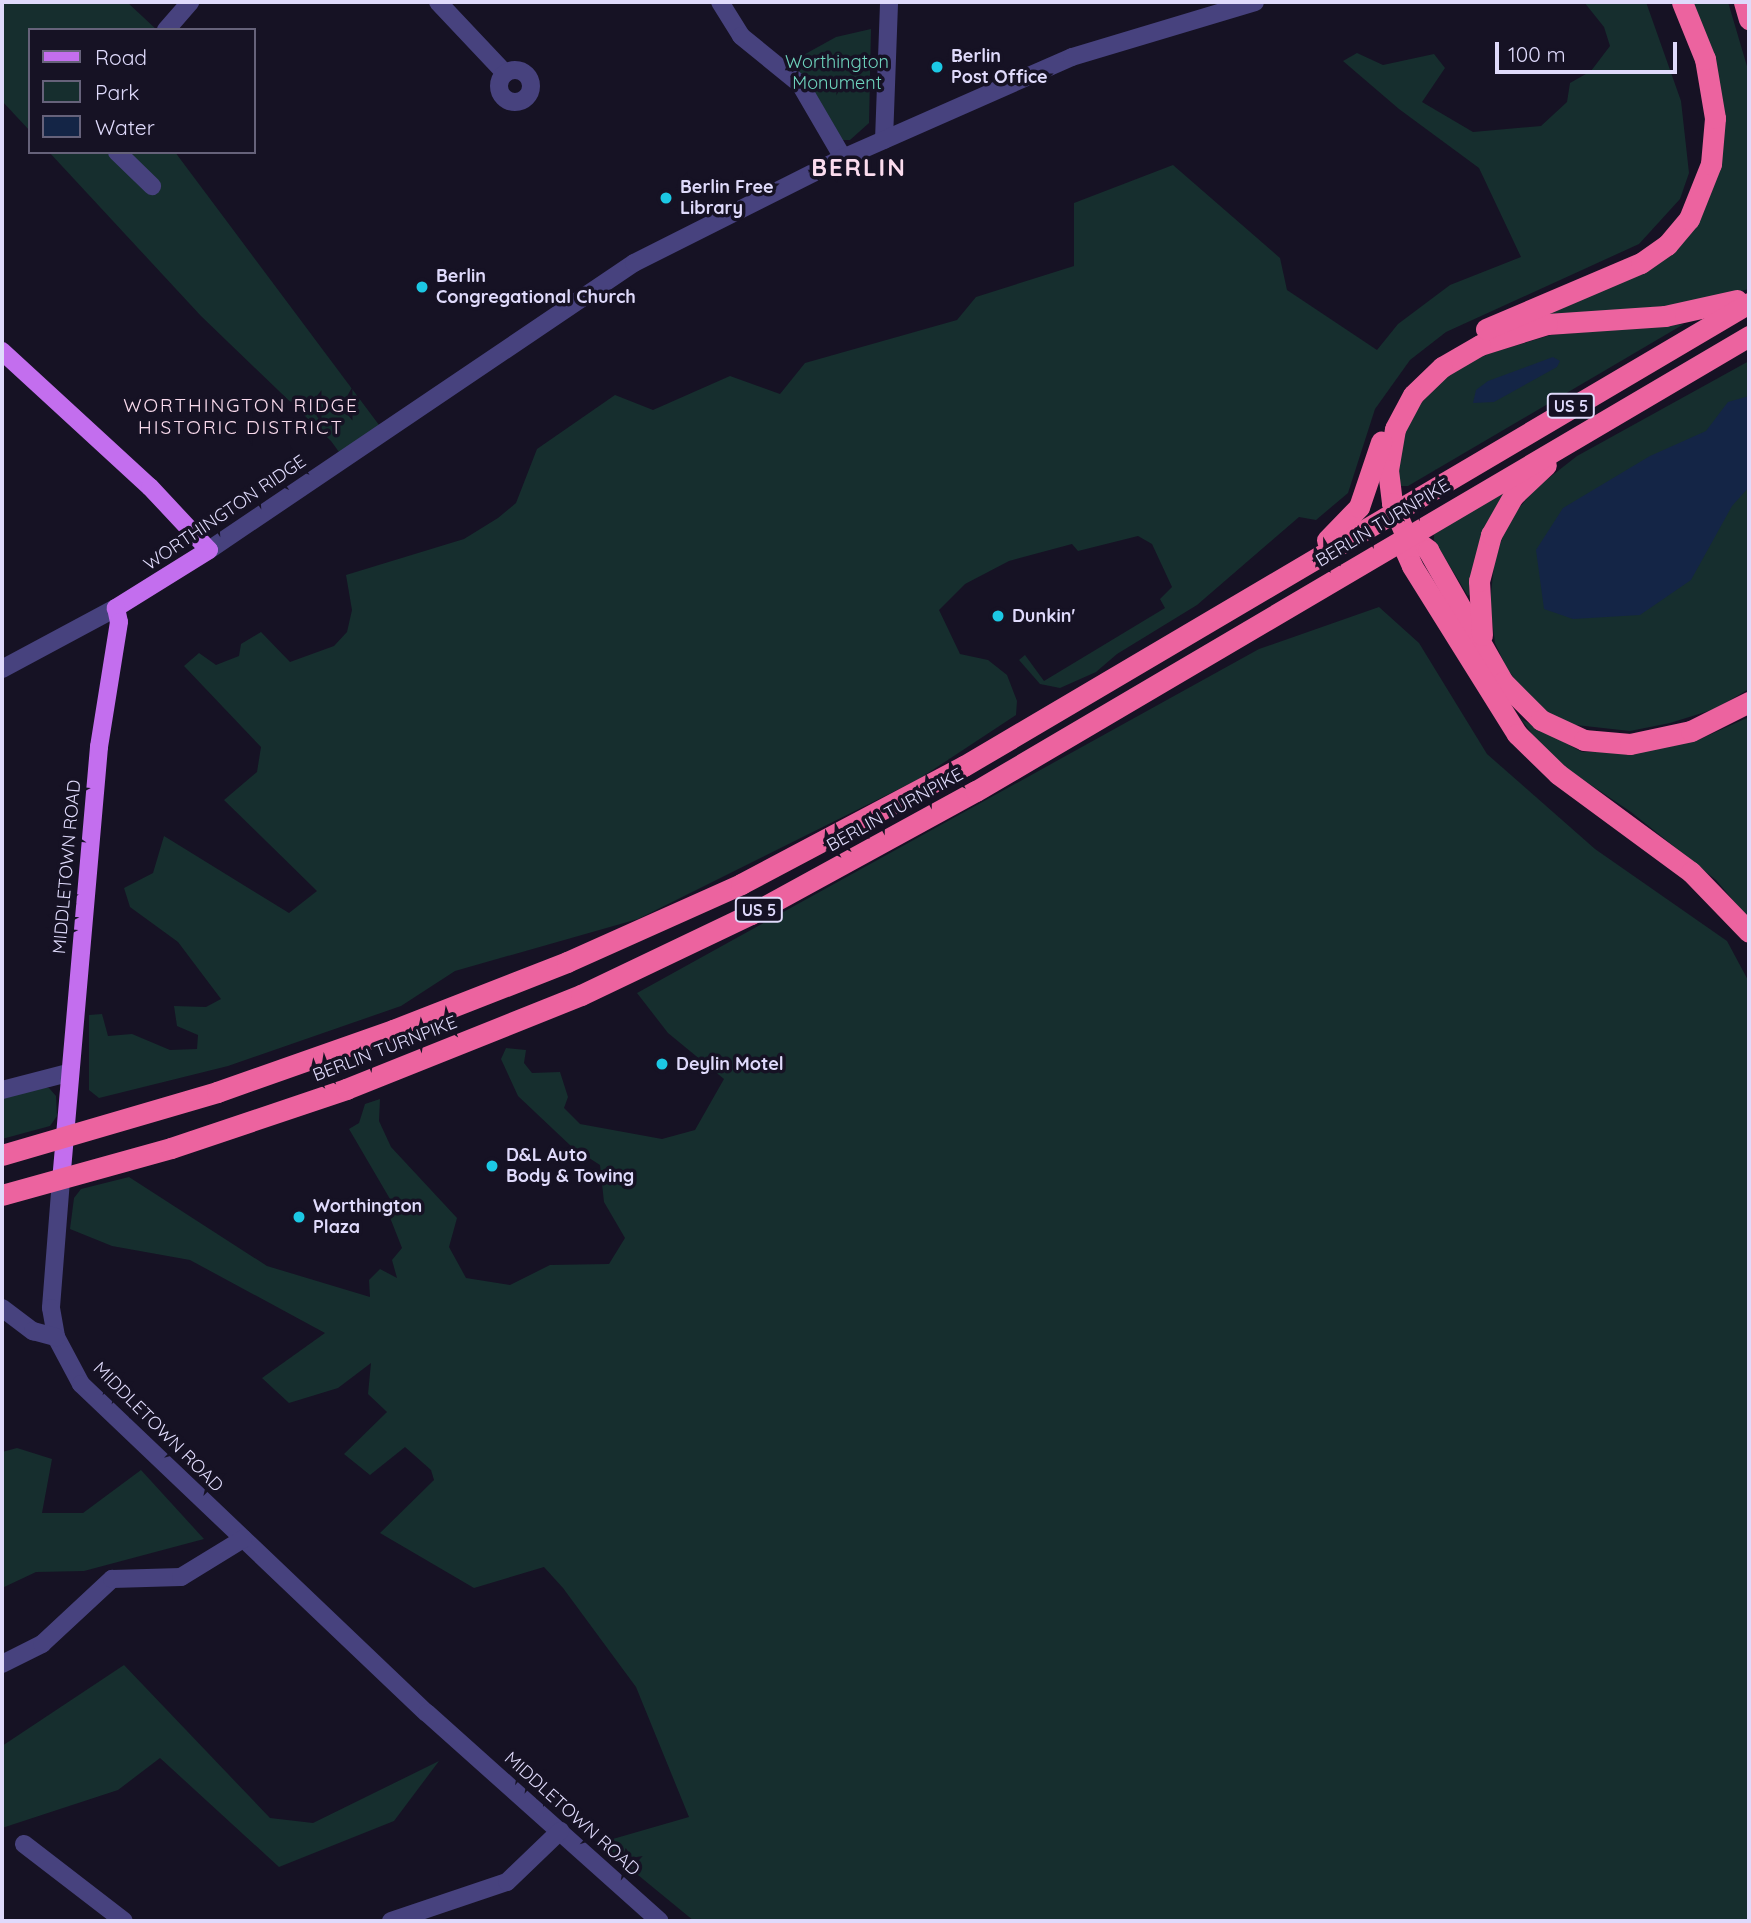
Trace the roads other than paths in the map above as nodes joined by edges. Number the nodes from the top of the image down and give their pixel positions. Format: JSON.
{"nodes":[{"id":1,"x":190,"y":2,"type":"edge"},
{"id":2,"x":438,"y":2,"type":"edge"},
{"id":3,"x":720,"y":2,"type":"edge"},
{"id":4,"x":889,"y":2,"type":"edge"},
{"id":5,"x":1255,"y":2,"type":"edge"},
{"id":6,"x":1682,"y":2,"type":"edge"},
{"id":7,"x":1744,"y":2,"type":"edge"},
{"id":8,"x":1225,"y":5,"type":"edge"},
{"id":9,"x":1749,"y":19,"type":"edge"},
{"id":10,"x":168,"y":28,"type":"edge"},
{"id":11,"x":505,"y":73,"type":"dead end"},
{"id":12,"x":884,"y":140,"type":"junction"},
{"id":13,"x":119,"y":154,"type":"edge"},
{"id":14,"x":843,"y":158,"type":"junction"},
{"id":15,"x":152,"y":186,"type":"dead end"},
{"id":16,"x":1749,"y":300,"type":"edge"},
{"id":17,"x":1749,"y":336,"type":"edge"},
{"id":18,"x":2,"y":351,"type":"edge"},
{"id":19,"x":1454,"y":359,"type":"junction"},
{"id":20,"x":1395,"y":429,"type":"junction"},
{"id":21,"x":1581,"y":433,"type":"junction"},
{"id":22,"x":1394,"y":510,"type":"junction"},
{"id":23,"x":1407,"y":536,"type":"junction"},
{"id":24,"x":209,"y":550,"type":"junction"},
{"id":25,"x":1303,"y":565,"type":"junction"},
{"id":26,"x":116,"y":608,"type":"junction"},
{"id":27,"x":1485,"y":650,"type":"junction"},
{"id":28,"x":2,"y":669,"type":"edge"},
{"id":29,"x":1749,"y":702,"type":"edge"},
{"id":30,"x":1749,"y":932,"type":"edge"},
{"id":31,"x":68,"y":1073,"type":"junction"},
{"id":32,"x":2,"y":1090,"type":"edge"},
{"id":33,"x":65,"y":1138,"type":"junction"},
{"id":34,"x":2,"y":1155,"type":"edge"},
{"id":35,"x":61,"y":1180,"type":"junction"},
{"id":36,"x":2,"y":1195,"type":"edge"},
{"id":37,"x":2,"y":1308,"type":"edge"},
{"id":38,"x":56,"y":1337,"type":"junction"},
{"id":39,"x":243,"y":1539,"type":"junction"},
{"id":40,"x":2,"y":1664,"type":"edge"},
{"id":41,"x":560,"y":1831,"type":"junction"},
{"id":42,"x":24,"y":1844,"type":"dead end"},
{"id":43,"x":124,"y":1921,"type":"edge"},
{"id":44,"x":391,"y":1921,"type":"edge"},
{"id":45,"x":660,"y":1921,"type":"edge"}],
"edges":[{"from":1,"to":10,"type":"street"},
{"from":2,"to":11,"type":"street"},
{"from":3,"to":14,"type":"street"},
{"from":4,"to":12,"type":"street"},
{"from":5,"to":8,"type":"street","name":"WORTHINGTON RIDGE"},
{"from":6,"to":19,"type":"highway"},
{"from":7,"to":9,"type":"highway"},
{"from":8,"to":12,"type":"street","name":"WORTHINGTON RIDGE"},
{"from":12,"to":14,"type":"street","name":"WORTHINGTON RIDGE"},
{"from":13,"to":15,"type":"street"},
{"from":14,"to":24,"type":"street","name":"WORTHINGTON RIDGE"},
{"from":16,"to":19,"type":"highway"},
{"from":16,"to":22,"type":"highway","name":"BERLIN TURNPIKE","number":"US 5"},
{"from":17,"to":21,"type":"highway","name":"BERLIN TURNPIKE","number":"US 5"},
{"from":18,"to":24,"type":"main road"},
{"from":19,"to":20,"type":"highway"},
{"from":20,"to":22,"type":"highway"},
{"from":20,"to":25,"type":"highway"},
{"from":21,"to":23,"type":"highway","name":"BERLIN TURNPIKE","number":"US 5"},
{"from":21,"to":27,"type":"highway"},
{"from":22,"to":23,"type":"highway"},
{"from":22,"to":25,"type":"highway","name":"BERLIN TURNPIKE","number":"US 5"},
{"from":23,"to":27,"type":"highway"},
{"from":23,"to":30,"type":"highway"},
{"from":23,"to":35,"type":"highway","name":"BERLIN TURNPIKE","number":"US 5"},
{"from":24,"to":26,"type":"main road","name":"WORTHINGTON RIDGE"},
{"from":25,"to":33,"type":"highway","name":"BERLIN TURNPIKE","number":"US 5"},
{"from":26,"to":28,"type":"street","name":"WORTHINGTON RIDGE"},
{"from":26,"to":31,"type":"main road","name":"MIDDLETOWN ROAD"},
{"from":27,"to":29,"type":"highway"},
{"from":31,"to":32,"type":"street"},
{"from":31,"to":33,"type":"main road","name":"MIDDLETOWN ROAD"},
{"from":33,"to":34,"type":"highway","name":"BERLIN TURNPIKE","number":"US 5"},
{"from":33,"to":35,"type":"main road","name":"MIDDLETOWN ROAD"},
{"from":35,"to":36,"type":"highway","name":"BERLIN TURNPIKE","number":"US 5"},
{"from":35,"to":38,"type":"street","name":"MIDDLETOWN ROAD"},
{"from":37,"to":38,"type":"street"},
{"from":38,"to":39,"type":"street","name":"MIDDLETOWN ROAD"},
{"from":39,"to":40,"type":"street"},
{"from":39,"to":41,"type":"street","name":"MIDDLETOWN ROAD"},
{"from":41,"to":44,"type":"street"},
{"from":41,"to":45,"type":"street","name":"MIDDLETOWN ROAD"},
{"from":42,"to":43,"type":"street"}]}
